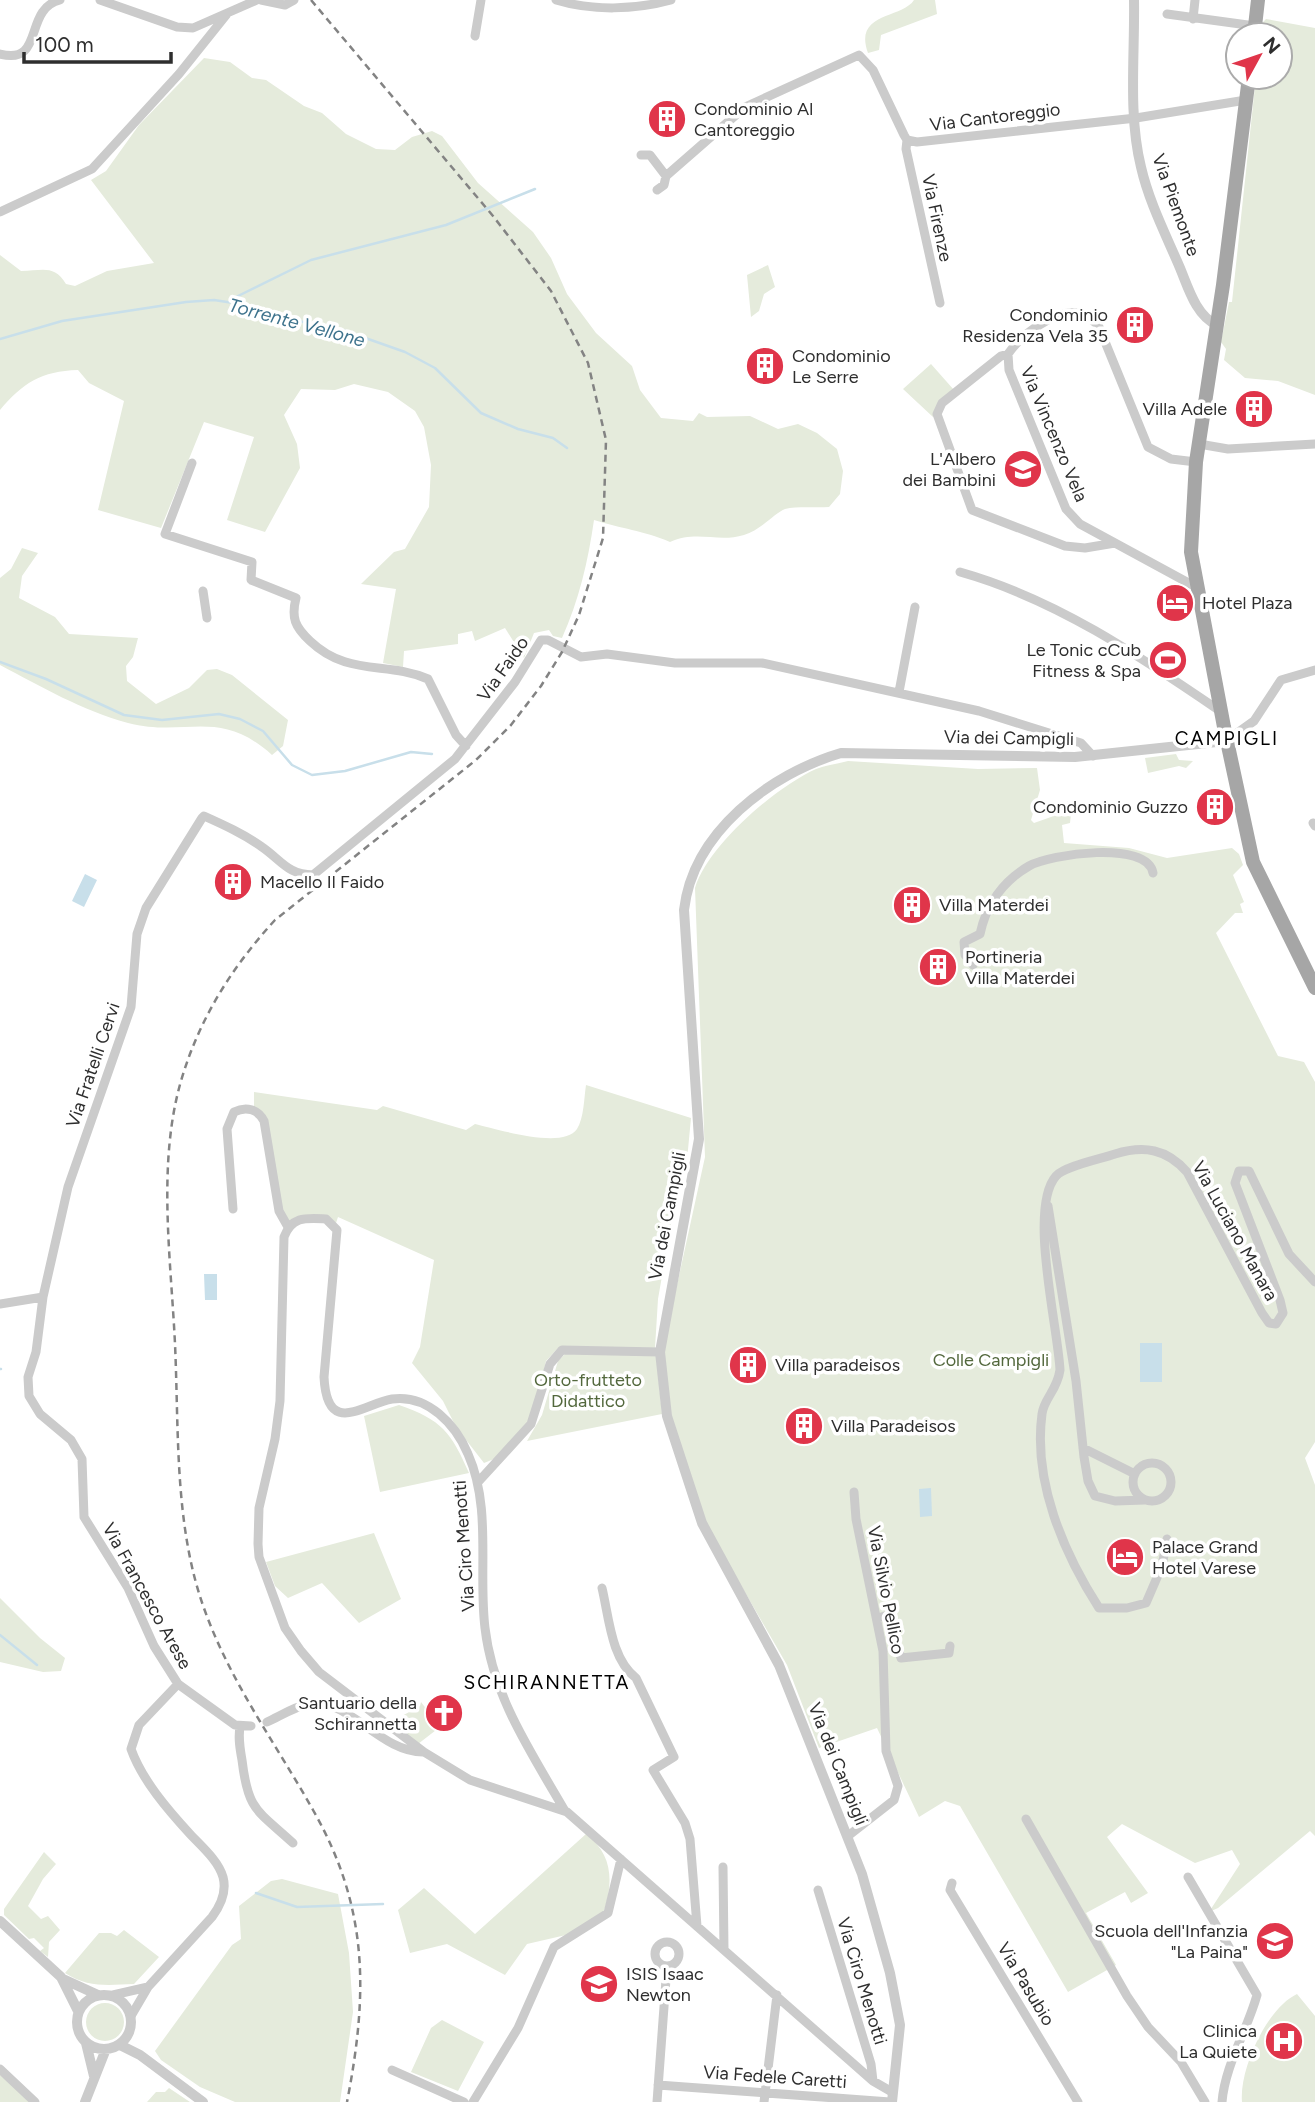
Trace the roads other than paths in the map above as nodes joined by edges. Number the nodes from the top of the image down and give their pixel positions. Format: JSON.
{"nodes":[{"id":1,"x":60,"y":0,"type":"edge"},
{"id":2,"x":100,"y":0,"type":"edge"},
{"id":3,"x":262,"y":0,"type":"edge"},
{"id":4,"x":481,"y":0,"type":"edge"},
{"id":5,"x":556,"y":0,"type":"edge"},
{"id":6,"x":671,"y":0,"type":"edge"},
{"id":7,"x":1134,"y":0,"type":"edge"},
{"id":8,"x":1195,"y":0,"type":"edge"},
{"id":9,"x":1258,"y":0,"type":"edge"},
{"id":10,"x":293,"y":1,"type":"edge"},
{"id":11,"x":565,"y":2,"type":"edge"},
{"id":12,"x":596,"y":4,"type":"edge"},
{"id":13,"x":264,"y":12,"type":"dead end"},
{"id":14,"x":228,"y":14,"type":"junction"},
{"id":15,"x":1167,"y":14,"type":"dead end"},
{"id":16,"x":1192,"y":19,"type":"junction"},
{"id":17,"x":1255,"y":21,"type":"edge"},
{"id":18,"x":1224,"y":25,"type":"edge"},
{"id":19,"x":475,"y":36,"type":"dead end"},
{"id":20,"x":0,"y":54,"type":"edge"},
{"id":21,"x":1247,"y":91,"type":"edge"},
{"id":22,"x":1246,"y":100,"type":"junction"},
{"id":23,"x":1136,"y":118,"type":"junction"},
{"id":24,"x":907,"y":140,"type":"junction"},
{"id":25,"x":641,"y":155,"type":"dead end"},
{"id":26,"x":666,"y":176,"type":"junction"},
{"id":27,"x":657,"y":190,"type":"dead end"},
{"id":28,"x":0,"y":212,"type":"edge"},
{"id":29,"x":940,"y":303,"type":"dead end"},
{"id":30,"x":1217,"y":325,"type":"junction"},
{"id":31,"x":1008,"y":354,"type":"junction"},
{"id":32,"x":1315,"y":443,"type":"edge"},
{"id":33,"x":1199,"y":444,"type":"junction"},
{"id":34,"x":1196,"y":462,"type":"junction"},
{"id":35,"x":192,"y":463,"type":"dead end"},
{"id":36,"x":1115,"y":543,"type":"junction"},
{"id":37,"x":960,"y":572,"type":"dead end"},
{"id":38,"x":1196,"y":587,"type":"junction"},
{"id":39,"x":203,"y":591,"type":"dead end"},
{"id":40,"x":915,"y":607,"type":"dead end"},
{"id":41,"x":207,"y":618,"type":"dead end"},
{"id":42,"x":1315,"y":670,"type":"edge"},
{"id":43,"x":899,"y":692,"type":"junction"},
{"id":44,"x":1220,"y":710,"type":"junction"},
{"id":45,"x":1226,"y":741,"type":"junction"},
{"id":46,"x":466,"y":746,"type":"junction"},
{"id":47,"x":1093,"y":756,"type":"junction"},
{"id":48,"x":204,"y":816,"type":"joint"},
{"id":49,"x":1153,"y":873,"type":"dead end"},
{"id":50,"x":973,"y":965,"type":"dead end"},
{"id":51,"x":1315,"y":986,"type":"edge"},
{"id":52,"x":1047,"y":1197,"type":"junction"},
{"id":53,"x":233,"y":1209,"type":"dead end"},
{"id":54,"x":288,"y":1227,"type":"junction"},
{"id":55,"x":1315,"y":1282,"type":"edge"},
{"id":56,"x":43,"y":1297,"type":"junction"},
{"id":57,"x":0,"y":1304,"type":"edge"},
{"id":58,"x":660,"y":1352,"type":"junction"},
{"id":59,"x":1083,"y":1448,"type":"junction"},
{"id":60,"x":1135,"y":1474,"type":"junction"},
{"id":61,"x":479,"y":1481,"type":"junction"},
{"id":62,"x":854,"y":1492,"type":"dead end"},
{"id":63,"x":1145,"y":1500,"type":"junction"},
{"id":64,"x":1167,"y":1539,"type":"dead end"},
{"id":65,"x":602,"y":1588,"type":"dead end"},
{"id":66,"x":878,"y":1618,"type":"junction"},
{"id":67,"x":950,"y":1646,"type":"dead end"},
{"id":68,"x":178,"y":1684,"type":"junction"},
{"id":69,"x":267,"y":1722,"type":"dead end"},
{"id":70,"x":424,"y":1752,"type":"junction"},
{"id":71,"x":565,"y":1811,"type":"junction"},
{"id":72,"x":1026,"y":1819,"type":"dead end"},
{"id":73,"x":848,"y":1836,"type":"junction"},
{"id":74,"x":293,"y":1843,"type":"dead end"},
{"id":75,"x":621,"y":1859,"type":"junction"},
{"id":76,"x":723,"y":1867,"type":"dead end"},
{"id":77,"x":1188,"y":1877,"type":"dead end"},
{"id":78,"x":952,"y":1883,"type":"dead end"},
{"id":79,"x":818,"y":1890,"type":"dead end"},
{"id":80,"x":0,"y":1921,"type":"edge"},
{"id":81,"x":697,"y":1926,"type":"junction"},
{"id":82,"x":724,"y":1950,"type":"junction"},
{"id":83,"x":667,"y":1966,"type":"dead end"},
{"id":84,"x":61,"y":1977,"type":"junction"},
{"id":85,"x":148,"y":1987,"type":"junction"},
{"id":86,"x":97,"y":1995,"type":"junction"},
{"id":87,"x":113,"y":1995,"type":"junction"},
{"id":88,"x":777,"y":1995,"type":"junction"},
{"id":89,"x":78,"y":2011,"type":"junction"},
{"id":90,"x":131,"y":2016,"type":"junction"},
{"id":91,"x":130,"y":2032,"type":"junction"},
{"id":92,"x":86,"y":2043,"type":"junction"},
{"id":93,"x":120,"y":2045,"type":"junction"},
{"id":94,"x":106,"y":2049,"type":"junction"},
{"id":95,"x":140,"y":2055,"type":"junction"},
{"id":96,"x":0,"y":2069,"type":"edge"},
{"id":97,"x":392,"y":2070,"type":"dead end"},
{"id":98,"x":95,"y":2079,"type":"junction"},
{"id":99,"x":873,"y":2081,"type":"junction"},
{"id":100,"x":658,"y":2085,"type":"junction"},
{"id":101,"x":765,"y":2091,"type":"junction"},
{"id":102,"x":891,"y":2099,"type":"edge"},
{"id":103,"x":35,"y":2102,"type":"edge"},
{"id":104,"x":85,"y":2102,"type":"edge"},
{"id":105,"x":203,"y":2102,"type":"edge"},
{"id":106,"x":464,"y":2102,"type":"edge"},
{"id":107,"x":474,"y":2102,"type":"edge"},
{"id":108,"x":657,"y":2102,"type":"edge"},
{"id":109,"x":764,"y":2102,"type":"edge"},
{"id":110,"x":1078,"y":2102,"type":"edge"},
{"id":111,"x":1205,"y":2102,"type":"edge"},
{"id":112,"x":1222,"y":2102,"type":"edge"}],
"edges":[{"from":1,"to":20,"type":"street"},
{"from":2,"to":14,"type":"street"},
{"from":3,"to":10,"type":"street"},
{"from":3,"to":13,"type":"street"},
{"from":3,"to":14,"type":"street"},
{"from":4,"to":19,"type":"street"},
{"from":5,"to":11,"type":"street"},
{"from":6,"to":12,"type":"street"},
{"from":7,"to":23,"type":"street","name":"Via Piemonte"},
{"from":8,"to":16,"type":"street"},
{"from":9,"to":17,"type":"main road"},
{"from":11,"to":12,"type":"street"},
{"from":14,"to":28,"type":"street"},
{"from":15,"to":16,"type":"street"},
{"from":16,"to":18,"type":"street"},
{"from":21,"to":22,"type":"main road"},
{"from":22,"to":23,"type":"street","name":"Via Cantoreggio"},
{"from":22,"to":30,"type":"main road"},
{"from":23,"to":24,"type":"street","name":"Via Cantoreggio"},
{"from":23,"to":30,"type":"street","name":"Via Piemonte"},
{"from":24,"to":26,"type":"street","name":"Via Cantoreggio"},
{"from":24,"to":29,"type":"street","name":"Via Firenze"},
{"from":25,"to":26,"type":"street"},
{"from":26,"to":27,"type":"street","name":"Via Cantoreggio"},
{"from":30,"to":33,"type":"main road"},
{"from":31,"to":34,"type":"street","name":"Via Vincenzo Vela"},
{"from":31,"to":36,"type":"street","name":"Via Vincenzo Vela"},
{"from":31,"to":36,"type":"street","name":"Via Vincenzo Vela"},
{"from":32,"to":33,"type":"street"},
{"from":33,"to":34,"type":"main road"},
{"from":34,"to":38,"type":"main road"},
{"from":35,"to":46,"type":"street"},
{"from":36,"to":38,"type":"street","name":"Via Vincenzo Vela"},
{"from":37,"to":44,"type":"street"},
{"from":38,"to":44,"type":"main road"},
{"from":39,"to":41,"type":"street"},
{"from":40,"to":43,"type":"street"},
{"from":42,"to":45,"type":"street"},
{"from":43,"to":46,"type":"street","name":"Via Faido"},
{"from":43,"to":47,"type":"street","name":"Via Faido"},
{"from":44,"to":45,"type":"main road"},
{"from":45,"to":47,"type":"street","name":"Via dei Campigli"},
{"from":45,"to":51,"type":"main road"},
{"from":46,"to":48,"type":"street","name":"Via Faido"},
{"from":47,"to":58,"type":"street","name":"Via dei Campigli"},
{"from":48,"to":56,"type":"street","name":"Via Fratelli Cervi"},
{"from":49,"to":50,"type":"street"},
{"from":52,"to":55,"type":"street","name":"Via Luciano Manara"},
{"from":52,"to":59,"type":"street"},
{"from":52,"to":64,"type":"street"},
{"from":53,"to":54,"type":"street","name":"Via Ciro Menotti"},
{"from":54,"to":61,"type":"street","name":"Via Ciro Menotti"},
{"from":54,"to":70,"type":"street","name":"Via Ciro Menotti"},
{"from":56,"to":57,"type":"street"},
{"from":56,"to":68,"type":"street","name":"Via Francesco Arese"},
{"from":58,"to":61,"type":"street"},
{"from":58,"to":73,"type":"street","name":"Via dei Campigli"},
{"from":59,"to":60,"type":"street"},
{"from":59,"to":63,"type":"street"},
{"from":60,"to":63,"type":"street"},
{"from":60,"to":63,"type":"street"},
{"from":61,"to":71,"type":"street","name":"Via Ciro Menotti"},
{"from":62,"to":66,"type":"street","name":"Via Silvio Pellico"},
{"from":65,"to":81,"type":"street"},
{"from":66,"to":67,"type":"street","name":"Via Silvio Pellico"},
{"from":66,"to":73,"type":"street","name":"Via Silvio Pellico"},
{"from":68,"to":74,"type":"street","name":"Via Francesco Arese"},
{"from":68,"to":85,"type":"street","name":"Via Francesco Arese"},
{"from":69,"to":70,"type":"street"},
{"from":70,"to":71,"type":"street","name":"Via Ciro Menotti"},
{"from":71,"to":75,"type":"street","name":"Via Ciro Menotti"},
{"from":72,"to":111,"type":"street"},
{"from":73,"to":102,"type":"street","name":"Via dei Campigli"},
{"from":75,"to":81,"type":"street","name":"Via Ciro Menotti"},
{"from":75,"to":107,"type":"street"},
{"from":76,"to":82,"type":"street"},
{"from":77,"to":112,"type":"street"},
{"from":78,"to":110,"type":"street","name":"Via Pasubio"},
{"from":79,"to":99,"type":"street","name":"Via Ciro Menotti"},
{"from":80,"to":84,"type":"street"},
{"from":81,"to":82,"type":"street","name":"Via Ciro Menotti"},
{"from":82,"to":88,"type":"street","name":"Via Ciro Menotti"},
{"from":83,"to":100,"type":"street"},
{"from":84,"to":86,"type":"street"},
{"from":84,"to":89,"type":"street"},
{"from":85,"to":87,"type":"street"},
{"from":85,"to":90,"type":"street","name":"Via Francesco Arese"},
{"from":86,"to":87,"type":"street"},
{"from":86,"to":89,"type":"street"},
{"from":87,"to":90,"type":"street"},
{"from":88,"to":99,"type":"street","name":"Via Ciro Menotti"},
{"from":88,"to":101,"type":"street"},
{"from":89,"to":92,"type":"street"},
{"from":90,"to":91,"type":"street"},
{"from":91,"to":93,"type":"street"},
{"from":91,"to":95,"type":"street"},
{"from":92,"to":94,"type":"street"},
{"from":92,"to":98,"type":"street"},
{"from":93,"to":94,"type":"street"},
{"from":93,"to":95,"type":"street"},
{"from":94,"to":98,"type":"street"},
{"from":95,"to":105,"type":"street"},
{"from":96,"to":103,"type":"street"},
{"from":97,"to":106,"type":"street"},
{"from":98,"to":104,"type":"street"},
{"from":99,"to":102,"type":"street","name":"Via Ciro Menotti"},
{"from":100,"to":101,"type":"street","name":"Via Fedele Caretti"},
{"from":100,"to":108,"type":"street"},
{"from":101,"to":102,"type":"street","name":"Via Fedele Caretti"},
{"from":101,"to":109,"type":"street"}]}
